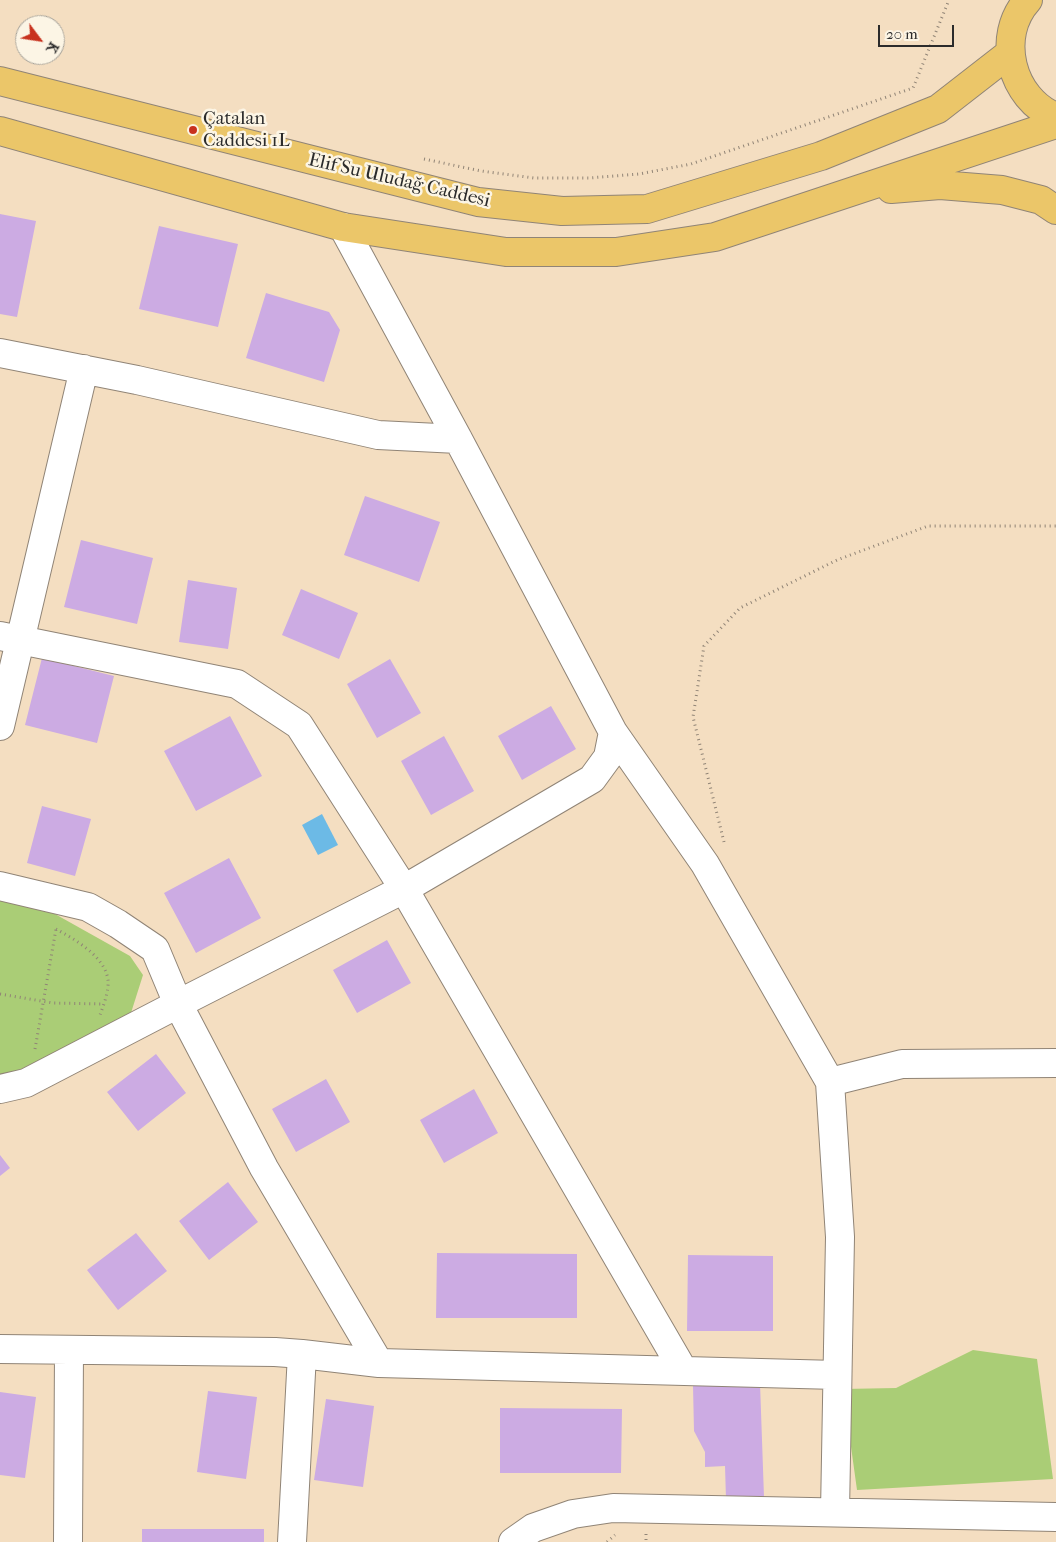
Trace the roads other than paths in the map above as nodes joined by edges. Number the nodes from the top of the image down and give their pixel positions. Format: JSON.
{"nodes":[{"id":1,"x":1028,"y":0,"type":"edge"},
{"id":2,"x":1010,"y":53,"type":"junction"},
{"id":3,"x":0,"y":81,"type":"edge"},
{"id":4,"x":1056,"y":117,"type":"edge"},
{"id":5,"x":1056,"y":124,"type":"edge"},
{"id":6,"x":0,"y":131,"type":"edge"},
{"id":7,"x":847,"y":193,"type":"junction"},
{"id":8,"x":1056,"y":210,"type":"edge"},
{"id":9,"x":343,"y":227,"type":"junction"},
{"id":10,"x":0,"y":352,"type":"edge"},
{"id":11,"x":84,"y":369,"type":"junction"},
{"id":12,"x":458,"y":439,"type":"junction"},
{"id":13,"x":10,"y":638,"type":"edge"},
{"id":14,"x":0,"y":726,"type":"edge"},
{"id":15,"x":612,"y":732,"type":"junction"},
{"id":16,"x":0,"y":886,"type":"edge"},
{"id":17,"x":404,"y":889,"type":"junction"},
{"id":18,"x":178,"y":1004,"type":"junction"},
{"id":19,"x":1056,"y":1063,"type":"edge"},
{"id":20,"x":830,"y":1082,"type":"junction"},
{"id":21,"x":0,"y":1089,"type":"edge"},
{"id":22,"x":0,"y":1349,"type":"edge"},
{"id":23,"x":69,"y":1350,"type":"junction"},
{"id":24,"x":302,"y":1354,"type":"junction"},
{"id":25,"x":379,"y":1363,"type":"junction"},
{"id":26,"x":683,"y":1370,"type":"junction"},
{"id":27,"x":837,"y":1375,"type":"junction"},
{"id":28,"x":835,"y":1512,"type":"junction"},
{"id":29,"x":1056,"y":1517,"type":"edge"},
{"id":30,"x":68,"y":1542,"type":"edge"},
{"id":31,"x":292,"y":1542,"type":"edge"},
{"id":32,"x":513,"y":1542,"type":"edge"}],
"edges":[{"from":1,"to":2,"type":"main road"},
{"from":2,"to":3,"type":"main road","name":"Elif Su Uludağ Caddesi"},
{"from":2,"to":4,"type":"main road"},
{"from":5,"to":7,"type":"main road"},
{"from":6,"to":9,"type":"main road"},
{"from":7,"to":8,"type":"main road"},
{"from":7,"to":9,"type":"main road"},
{"from":9,"to":12,"type":"street"},
{"from":10,"to":11,"type":"street"},
{"from":11,"to":12,"type":"street"},
{"from":11,"to":13,"type":"street"},
{"from":12,"to":15,"type":"street"},
{"from":13,"to":14,"type":"street"},
{"from":13,"to":17,"type":"street"},
{"from":15,"to":17,"type":"street"},
{"from":15,"to":20,"type":"street"},
{"from":16,"to":18,"type":"street"},
{"from":17,"to":18,"type":"street"},
{"from":17,"to":26,"type":"street"},
{"from":18,"to":21,"type":"street"},
{"from":18,"to":25,"type":"street"},
{"from":19,"to":20,"type":"street"},
{"from":20,"to":27,"type":"street"},
{"from":22,"to":23,"type":"street"},
{"from":23,"to":24,"type":"street"},
{"from":23,"to":30,"type":"street"},
{"from":24,"to":25,"type":"street"},
{"from":24,"to":31,"type":"street"},
{"from":25,"to":26,"type":"street"},
{"from":26,"to":27,"type":"street"},
{"from":27,"to":28,"type":"street"},
{"from":28,"to":29,"type":"street"},
{"from":28,"to":32,"type":"street"}]}
